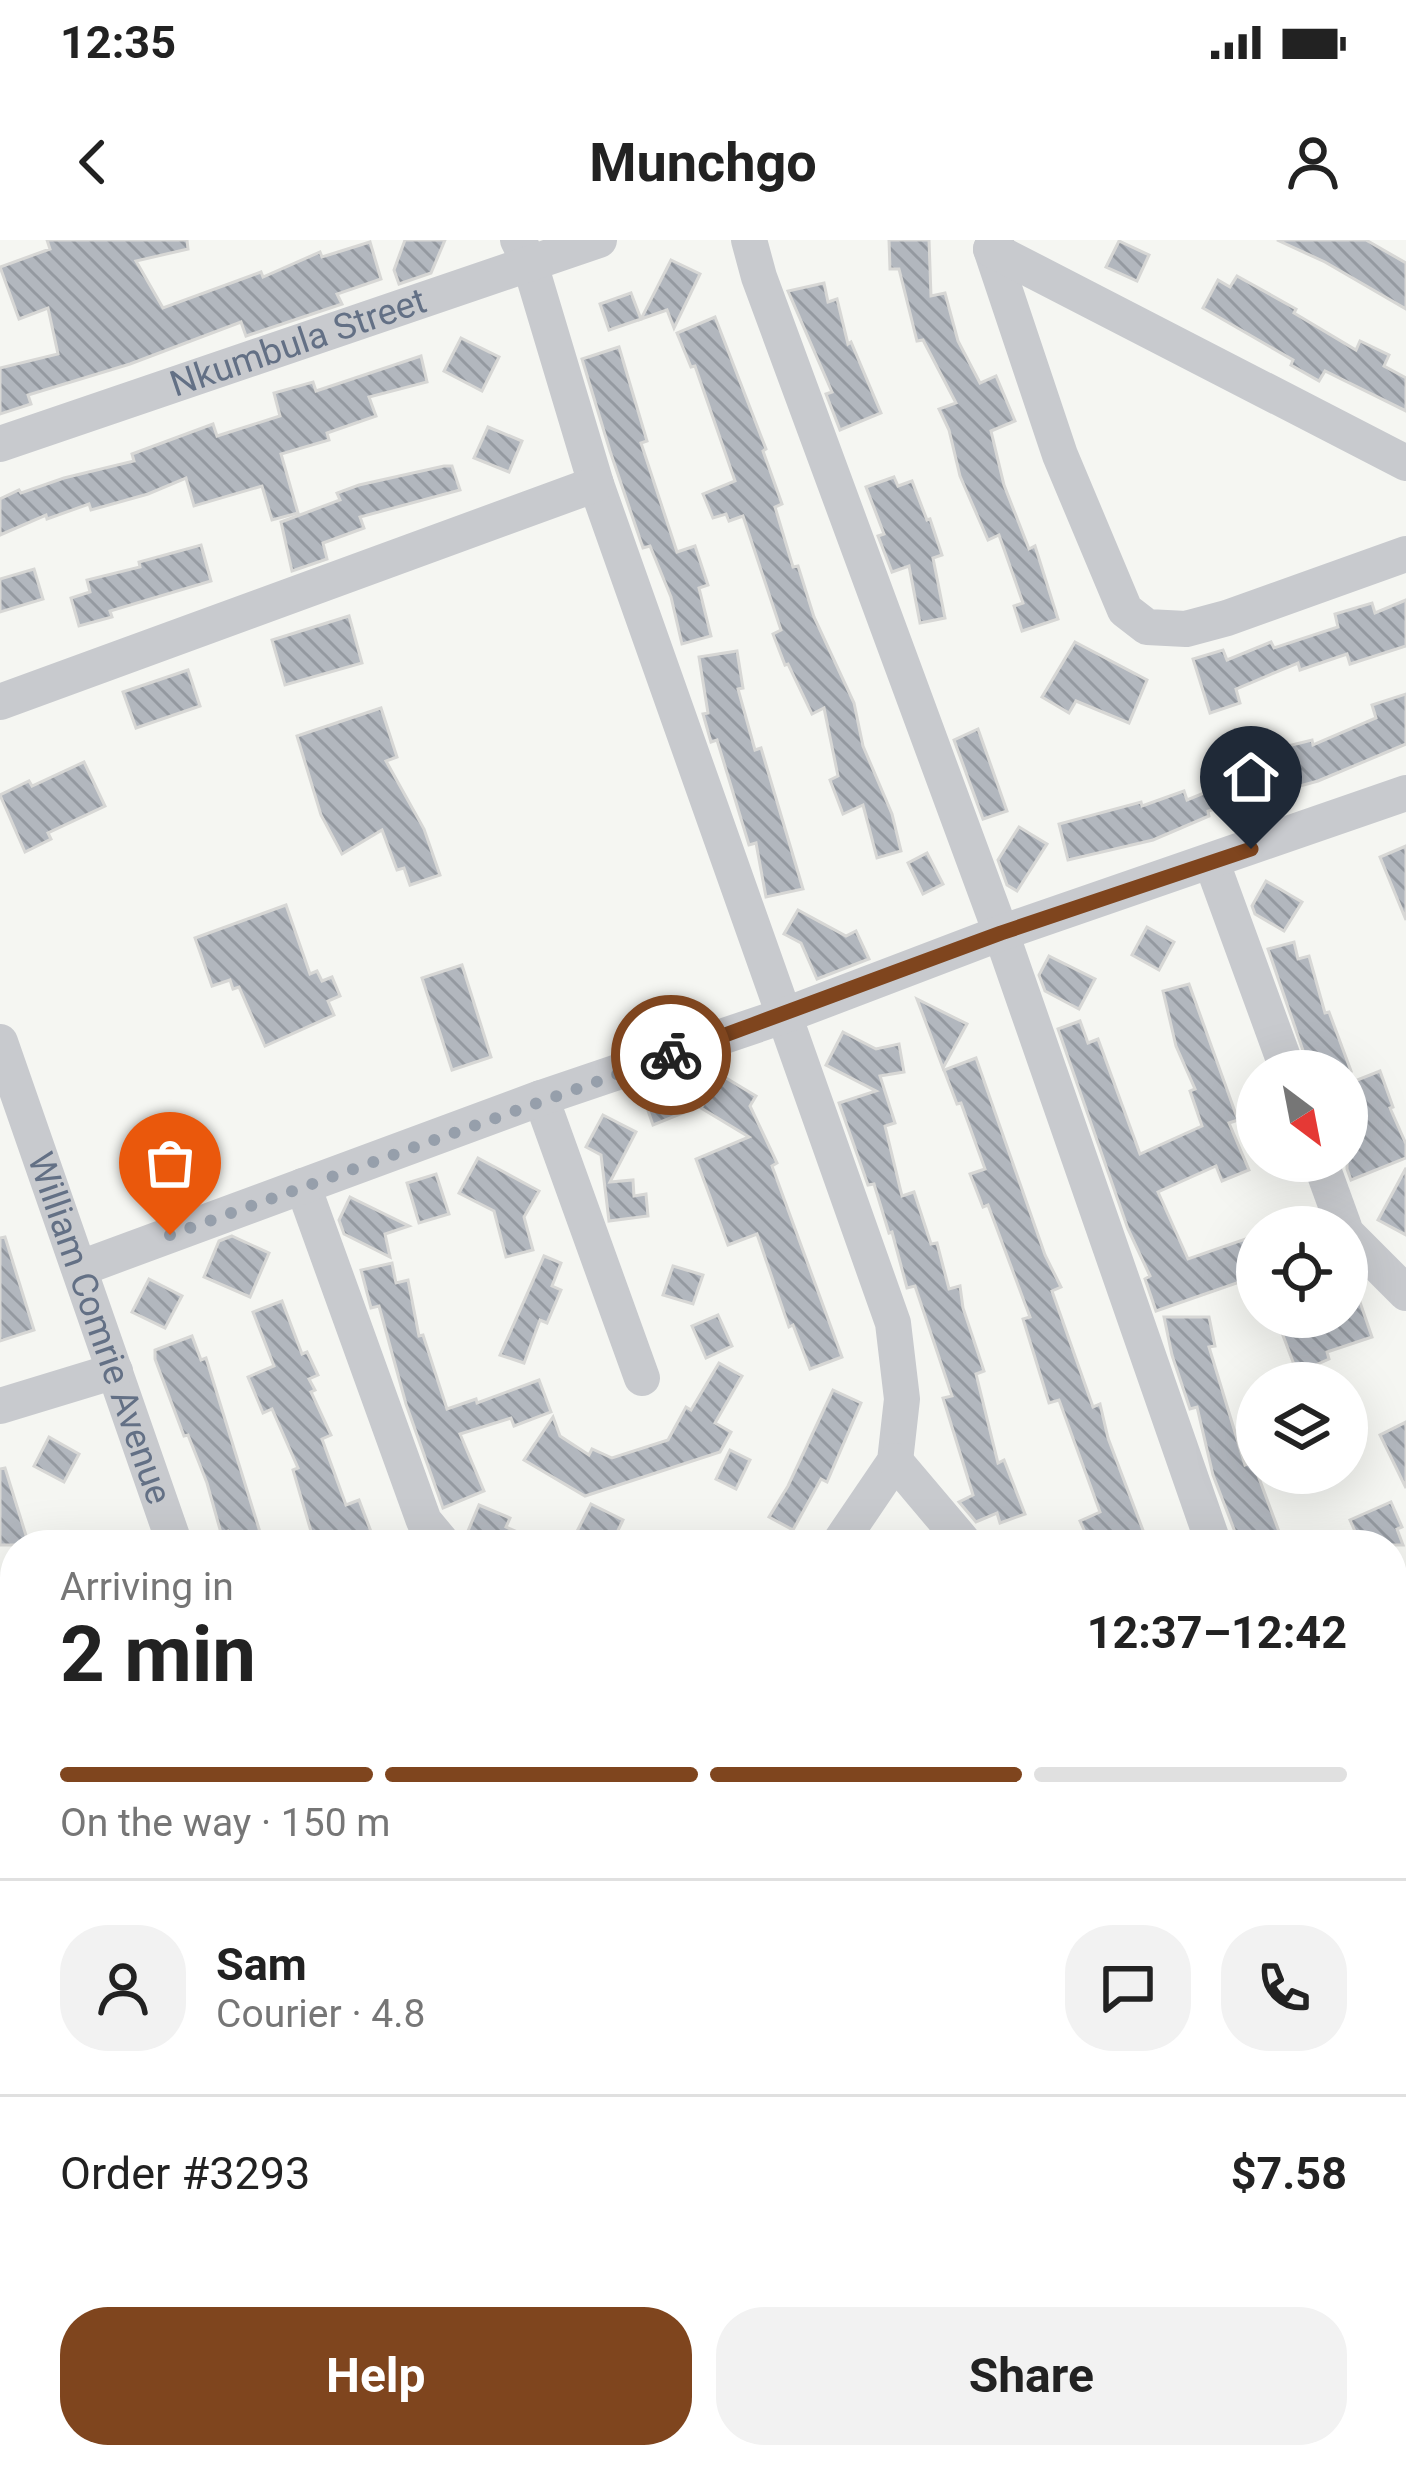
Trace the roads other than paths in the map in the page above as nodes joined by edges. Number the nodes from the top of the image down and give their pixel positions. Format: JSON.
{"nodes":[{"id":1,"x":599,"y":240,"type":"edge"},
{"id":2,"x":749,"y":240,"type":"edge"},
{"id":3,"x":994,"y":245,"type":"edge"},
{"id":4,"x":524,"y":252,"type":"edge"},
{"id":5,"x":0,"y":444,"type":"edge"},
{"id":6,"x":1406,"y":463,"type":"edge"},
{"id":7,"x":596,"y":484,"type":"junction"},
{"id":8,"x":1406,"y":554,"type":"edge"},
{"id":9,"x":0,"y":702,"type":"edge"},
{"id":10,"x":1406,"y":793,"type":"edge"},
{"id":11,"x":1212,"y":863,"type":"junction"},
{"id":12,"x":1001,"y":933,"type":"junction"},
{"id":13,"x":783,"y":1016,"type":"junction"},
{"id":14,"x":0,"y":1042,"type":"edge"},
{"id":15,"x":1280,"y":1050,"type":"edge"},
{"id":16,"x":541,"y":1098,"type":"junction"},
{"id":17,"x":303,"y":1186,"type":"junction"},
{"id":18,"x":1368,"y":1254,"type":"edge"},
{"id":19,"x":81,"y":1268,"type":"junction"},
{"id":20,"x":1406,"y":1293,"type":"edge"},
{"id":21,"x":115,"y":1371,"type":"junction"},
{"id":22,"x":642,"y":1378,"type":"dead end"},
{"id":23,"x":0,"y":1406,"type":"edge"},
{"id":24,"x":895,"y":1461,"type":"junction"},
{"id":25,"x":170,"y":1530,"type":"edge"},
{"id":26,"x":432,"y":1530,"type":"edge"},
{"id":27,"x":848,"y":1530,"type":"edge"},
{"id":28,"x":953,"y":1530,"type":"edge"},
{"id":29,"x":1209,"y":1530,"type":"edge"}],
"edges":[{"from":1,"to":4,"type":"street","name":"Nkumbula Street"},
{"from":2,"to":12,"type":"street"},
{"from":3,"to":6,"type":"street"},
{"from":3,"to":8,"type":"street"},
{"from":4,"to":5,"type":"street","name":"Nkumbula Street"},
{"from":4,"to":7,"type":"street"},
{"from":7,"to":9,"type":"street"},
{"from":7,"to":13,"type":"street"},
{"from":10,"to":11,"type":"street"},
{"from":11,"to":12,"type":"street"},
{"from":11,"to":15,"type":"street"},
{"from":12,"to":13,"type":"street"},
{"from":12,"to":29,"type":"street"},
{"from":13,"to":16,"type":"street"},
{"from":13,"to":24,"type":"street"},
{"from":14,"to":19,"type":"street","name":"William Comrie Avenue"},
{"from":16,"to":17,"type":"street"},
{"from":16,"to":22,"type":"street"},
{"from":17,"to":19,"type":"street"},
{"from":17,"to":26,"type":"street"},
{"from":18,"to":20,"type":"street"},
{"from":19,"to":21,"type":"street","name":"William Comrie Avenue"},
{"from":21,"to":23,"type":"street"},
{"from":21,"to":25,"type":"street","name":"William Comrie Avenue"},
{"from":24,"to":27,"type":"street"},
{"from":24,"to":28,"type":"street"}]}
